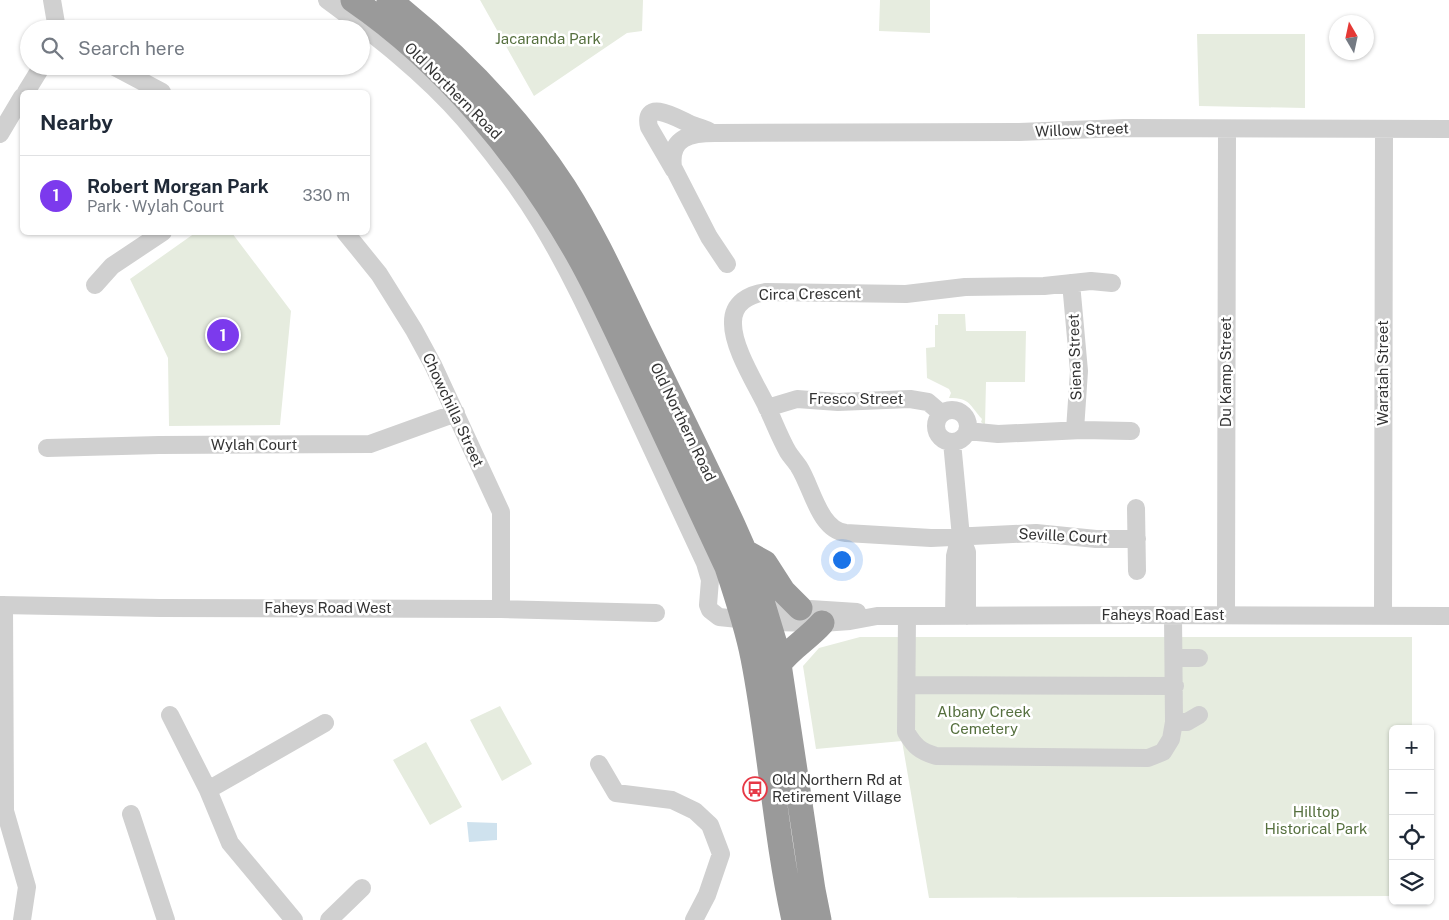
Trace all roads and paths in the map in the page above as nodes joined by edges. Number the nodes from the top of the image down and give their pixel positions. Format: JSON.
{"nodes":[{"id":1,"x":52,"y":0,"type":"edge"},
{"id":2,"x":327,"y":0,"type":"edge"},
{"id":3,"x":389,"y":0,"type":"edge"},
{"id":4,"x":357,"y":4,"type":"edge"},
{"id":5,"x":412,"y":8,"type":"edge"},
{"id":6,"x":56,"y":20,"type":"edge"},
{"id":7,"x":36,"y":75,"type":"edge"},
{"id":8,"x":130,"y":75,"type":"edge"},
{"id":9,"x":27,"y":90,"type":"edge"},
{"id":10,"x":158,"y":90,"type":"edge"},
{"id":11,"x":20,"y":100,"type":"edge"},
{"id":12,"x":1227,"y":128,"type":"junction"},
{"id":13,"x":1384,"y":129,"type":"junction"},
{"id":14,"x":1449,"y":129,"type":"edge"},
{"id":15,"x":714,"y":133,"type":"junction"},
{"id":16,"x":0,"y":134,"type":"edge"},
{"id":17,"x":674,"y":170,"type":"junction"},
{"id":18,"x":158,"y":235,"type":"edge"},
{"id":19,"x":347,"y":235,"type":"edge"},
{"id":20,"x":727,"y":264,"type":"dead end"},
{"id":21,"x":1071,"y":283,"type":"junction"},
{"id":22,"x":1112,"y":283,"type":"dead end"},
{"id":23,"x":95,"y":284,"type":"dead end"},
{"id":24,"x":767,"y":408,"type":"junction"},
{"id":25,"x":456,"y":413,"type":"junction"},
{"id":26,"x":942,"y":414,"type":"junction"},
{"id":27,"x":1075,"y":430,"type":"junction"},
{"id":28,"x":1131,"y":431,"type":"dead end"},
{"id":29,"x":967,"y":432,"type":"junction"},
{"id":30,"x":952,"y":442,"type":"junction"},
{"id":31,"x":47,"y":448,"type":"dead end"},
{"id":32,"x":1136,"y":508,"type":"dead end"},
{"id":33,"x":961,"y":537,"type":"junction"},
{"id":34,"x":1136,"y":539,"type":"junction"},
{"id":35,"x":745,"y":552,"type":"junction"},
{"id":36,"x":1138,"y":571,"type":"dead end"},
{"id":37,"x":2,"y":605,"type":"edge"},
{"id":38,"x":800,"y":608,"type":"junction"},
{"id":39,"x":502,"y":609,"type":"junction"},
{"id":40,"x":656,"y":613,"type":"dead end"},
{"id":41,"x":754,"y":614,"type":"junction"},
{"id":42,"x":1226,"y":615,"type":"junction"},
{"id":43,"x":877,"y":616,"type":"junction"},
{"id":44,"x":907,"y":616,"type":"junction"},
{"id":45,"x":961,"y":616,"type":"junction"},
{"id":46,"x":1173,"y":616,"type":"junction"},
{"id":47,"x":1383,"y":616,"type":"junction"},
{"id":48,"x":1449,"y":616,"type":"edge"},
{"id":49,"x":822,"y":623,"type":"junction"},
{"id":50,"x":1175,"y":658,"type":"junction"},
{"id":51,"x":1198,"y":658,"type":"dead end"},
{"id":52,"x":779,"y":664,"type":"junction"},
{"id":53,"x":906,"y":685,"type":"junction"},
{"id":54,"x":1174,"y":686,"type":"junction"},
{"id":55,"x":170,"y":715,"type":"dead end"},
{"id":56,"x":1199,"y":715,"type":"dead end"},
{"id":57,"x":1174,"y":722,"type":"junction"},
{"id":58,"x":324,"y":723,"type":"dead end"},
{"id":59,"x":599,"y":764,"type":"dead end"},
{"id":60,"x":208,"y":790,"type":"junction"},
{"id":61,"x":131,"y":814,"type":"dead end"},
{"id":62,"x":362,"y":888,"type":"dead end"},
{"id":63,"x":22,"y":920,"type":"edge"},
{"id":64,"x":166,"y":920,"type":"edge"},
{"id":65,"x":294,"y":920,"type":"edge"},
{"id":66,"x":329,"y":920,"type":"edge"},
{"id":67,"x":694,"y":920,"type":"edge"},
{"id":68,"x":794,"y":920,"type":"edge"},
{"id":69,"x":819,"y":920,"type":"edge"}],
"edges":[{"from":1,"to":6,"type":"street"},
{"from":2,"to":4,"type":"street"},
{"from":3,"to":5,"type":"highway","name":"Old Northern Road"},
{"from":4,"to":41,"type":"highway","name":"Old Northern Road"},
{"from":5,"to":35,"type":"highway","name":"Old Northern Road"},
{"from":7,"to":9,"type":"street"},
{"from":8,"to":10,"type":"street"},
{"from":11,"to":16,"type":"street"},
{"from":12,"to":13,"type":"street","name":"Willow Street"},
{"from":12,"to":15,"type":"street","name":"Willow Street"},
{"from":12,"to":42,"type":"street","name":"Du Kamp Street"},
{"from":13,"to":14,"type":"street","name":"Willow Street"},
{"from":13,"to":47,"type":"street","name":"Waratah Street"},
{"from":15,"to":17,"type":"street","name":"Willow Street"},
{"from":15,"to":17,"type":"street","name":"Willow Street"},
{"from":17,"to":20,"type":"street","name":"Willow Street"},
{"from":18,"to":23,"type":"street"},
{"from":19,"to":25,"type":"street","name":"Chowchilla Street"},
{"from":21,"to":22,"type":"street","name":"Circa Crescent"},
{"from":21,"to":24,"type":"street","name":"Circa Crescent"},
{"from":21,"to":27,"type":"street","name":"Siena Street"},
{"from":24,"to":26,"type":"street","name":"Fresco Street"},
{"from":24,"to":33,"type":"street","name":"Circa Crescent"},
{"from":25,"to":31,"type":"street","name":"Wylah Court"},
{"from":25,"to":39,"type":"street","name":"Chowchilla Street"},
{"from":26,"to":29,"type":"street","name":"Fresco Street"},
{"from":26,"to":30,"type":"street"},
{"from":27,"to":28,"type":"street"},
{"from":27,"to":29,"type":"street"},
{"from":29,"to":30,"type":"street"},
{"from":30,"to":33,"type":"street"},
{"from":32,"to":34,"type":"street"},
{"from":33,"to":34,"type":"street","name":"Seville Court"},
{"from":33,"to":45,"type":"street"},
{"from":34,"to":36,"type":"street"},
{"from":35,"to":38,"type":"highway"},
{"from":35,"to":41,"type":"highway","name":"Old Northern Road"},
{"from":37,"to":39,"type":"street","name":"Faheys Road West"},
{"from":37,"to":63,"type":"street"},
{"from":38,"to":41,"type":"street","name":"Faheys Road East"},
{"from":38,"to":43,"type":"street","name":"Faheys Road East"},
{"from":39,"to":40,"type":"street","name":"Faheys Road West"},
{"from":41,"to":49,"type":"street","name":"Faheys Road East"},
{"from":41,"to":52,"type":"highway","name":"Old Northern Road"},
{"from":41,"to":68,"type":"highway","name":"Old Northern Road"},
{"from":42,"to":46,"type":"street","name":"Faheys Road East"},
{"from":42,"to":47,"type":"street","name":"Faheys Road East"},
{"from":43,"to":44,"type":"street","name":"Faheys Road East"},
{"from":43,"to":49,"type":"street","name":"Faheys Road East"},
{"from":44,"to":45,"type":"street","name":"Faheys Road East"},
{"from":44,"to":53,"type":"street"},
{"from":45,"to":46,"type":"street","name":"Faheys Road East"},
{"from":46,"to":50,"type":"street"},
{"from":47,"to":48,"type":"street","name":"Faheys Road East"},
{"from":49,"to":52,"type":"highway"},
{"from":50,"to":51,"type":"street"},
{"from":50,"to":54,"type":"street"},
{"from":52,"to":69,"type":"highway","name":"Old Northern Road"},
{"from":53,"to":54,"type":"street"},
{"from":53,"to":57,"type":"street"},
{"from":54,"to":57,"type":"street"},
{"from":55,"to":60,"type":"street"},
{"from":56,"to":57,"type":"street"},
{"from":58,"to":60,"type":"street"},
{"from":59,"to":67,"type":"street"},
{"from":60,"to":65,"type":"street"},
{"from":61,"to":64,"type":"street"},
{"from":62,"to":66,"type":"street"}]}
